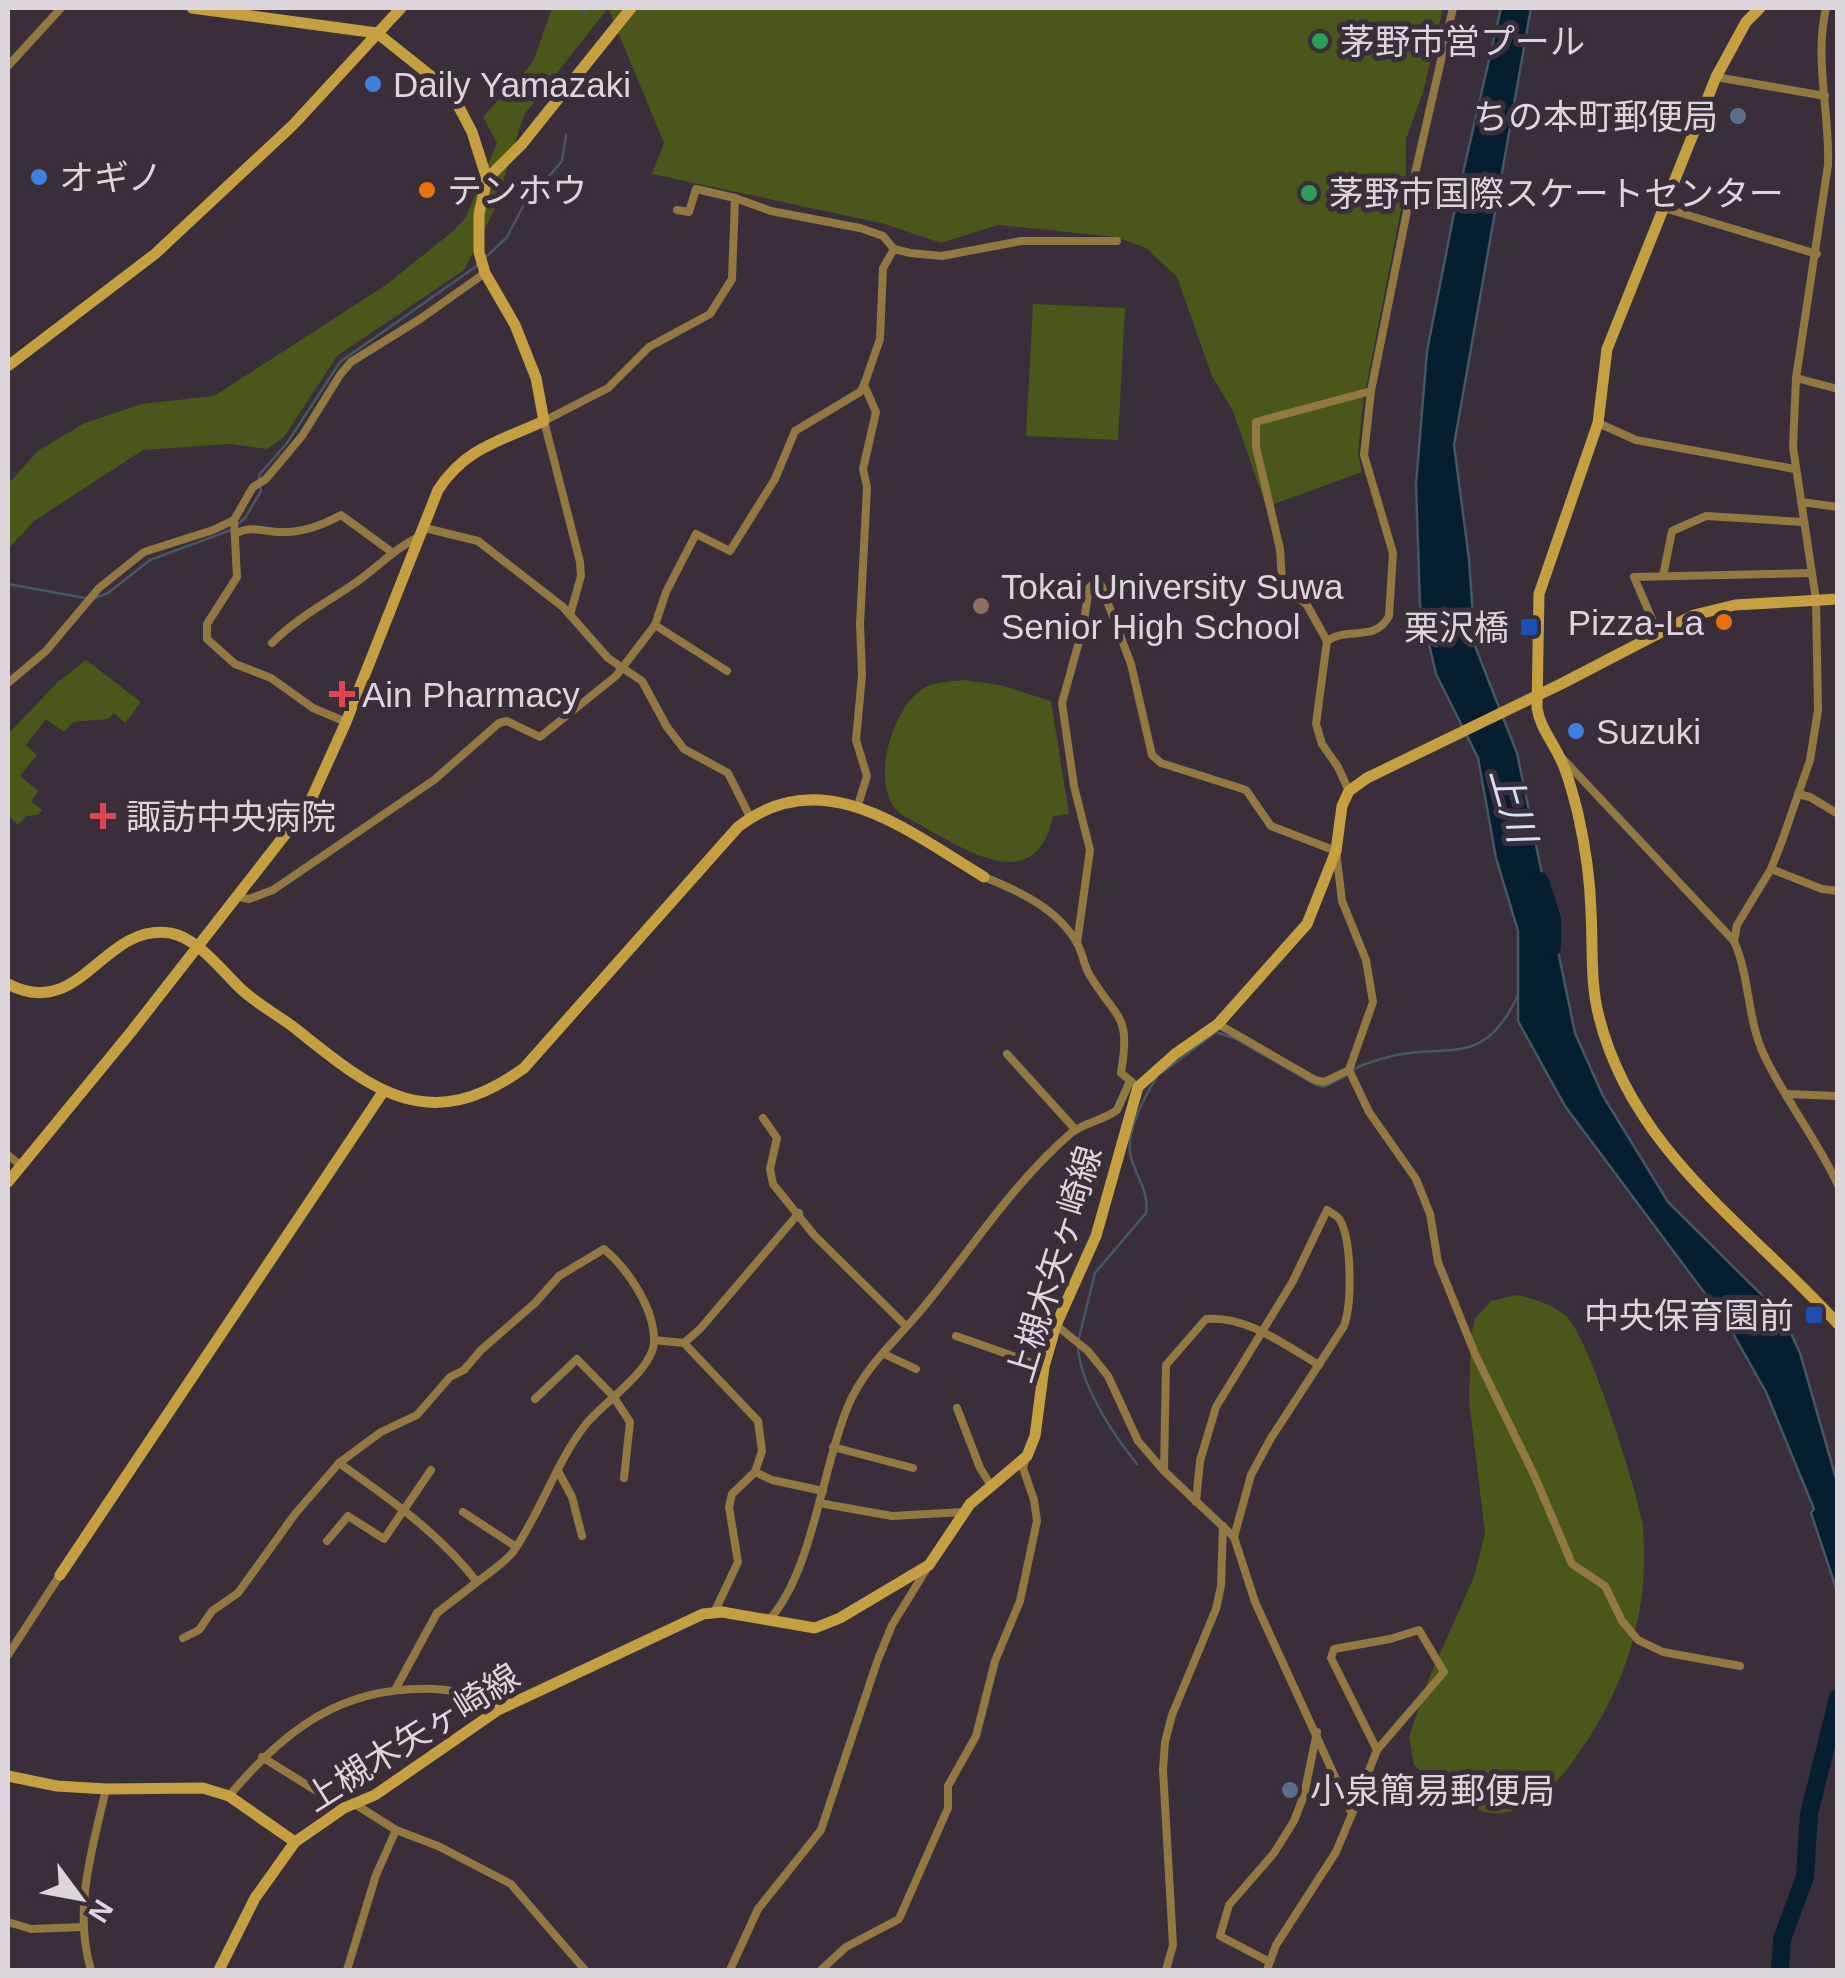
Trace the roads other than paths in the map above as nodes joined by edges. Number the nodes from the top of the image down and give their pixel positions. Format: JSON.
{"nodes":[{"id":1,"x":62,"y":8,"type":"edge"},
{"id":2,"x":192,"y":8,"type":"edge"},
{"id":3,"x":285,"y":8,"type":"edge"},
{"id":4,"x":402,"y":8,"type":"edge"},
{"id":5,"x":632,"y":8,"type":"edge"},
{"id":6,"x":1453,"y":8,"type":"edge"},
{"id":7,"x":1760,"y":8,"type":"edge"},
{"id":8,"x":1826,"y":8,"type":"edge"},
{"id":9,"x":282,"y":21,"type":"junction"},
{"id":10,"x":377,"y":33,"type":"junction"},
{"id":11,"x":8,"y":66,"type":"edge"},
{"id":12,"x":1716,"y":76,"type":"junction"},
{"id":13,"x":1825,"y":96,"type":"junction"},
{"id":14,"x":487,"y":179,"type":"junction"},
{"id":15,"x":735,"y":198,"type":"junction"},
{"id":16,"x":1663,"y":207,"type":"junction"},
{"id":17,"x":677,"y":210,"type":"dead end"},
{"id":18,"x":1117,"y":240,"type":"dead end"},
{"id":19,"x":894,"y":249,"type":"junction"},
{"id":20,"x":1817,"y":254,"type":"junction"},
{"id":21,"x":485,"y":272,"type":"junction"},
{"id":22,"x":8,"y":366,"type":"edge"},
{"id":23,"x":1796,"y":378,"type":"junction"},
{"id":24,"x":864,"y":385,"type":"junction"},
{"id":25,"x":1838,"y":388,"type":"edge"},
{"id":26,"x":1372,"y":391,"type":"junction"},
{"id":27,"x":544,"y":421,"type":"junction"},
{"id":28,"x":1598,"y":423,"type":"junction"},
{"id":29,"x":1795,"y":469,"type":"junction"},
{"id":30,"x":1801,"y":502,"type":"junction"},
{"id":31,"x":1838,"y":506,"type":"edge"},
{"id":32,"x":234,"y":520,"type":"junction"},
{"id":33,"x":1803,"y":522,"type":"junction"},
{"id":34,"x":422,"y":532,"type":"junction"},
{"id":35,"x":235,"y":533,"type":"junction"},
{"id":36,"x":393,"y":553,"type":"junction"},
{"id":37,"x":1811,"y":573,"type":"junction"},
{"id":38,"x":1663,"y":576,"type":"junction"},
{"id":39,"x":1816,"y":600,"type":"junction"},
{"id":40,"x":1838,"y":600,"type":"edge"},
{"id":41,"x":570,"y":615,"type":"junction"},
{"id":42,"x":655,"y":625,"type":"junction"},
{"id":43,"x":1658,"y":633,"type":"junction"},
{"id":44,"x":1327,"y":641,"type":"junction"},
{"id":45,"x":272,"y":643,"type":"dead end"},
{"id":46,"x":622,"y":668,"type":"junction"},
{"id":47,"x":727,"y":671,"type":"dead end"},
{"id":48,"x":8,"y":683,"type":"edge"},
{"id":49,"x":1538,"y":694,"type":"junction"},
{"id":50,"x":346,"y":722,"type":"junction"},
{"id":51,"x":1560,"y":756,"type":"junction"},
{"id":52,"x":1349,"y":792,"type":"junction"},
{"id":53,"x":1798,"y":794,"type":"junction"},
{"id":54,"x":858,"y":805,"type":"junction"},
{"id":55,"x":1838,"y":814,"type":"edge"},
{"id":56,"x":750,"y":817,"type":"junction"},
{"id":57,"x":1336,"y":852,"type":"junction"},
{"id":58,"x":1771,"y":869,"type":"junction"},
{"id":59,"x":984,"y":876,"type":"joint"},
{"id":60,"x":1838,"y":891,"type":"edge"},
{"id":61,"x":239,"y":897,"type":"junction"},
{"id":62,"x":1734,"y":941,"type":"junction"},
{"id":63,"x":1077,"y":943,"type":"junction"},
{"id":64,"x":197,"y":947,"type":"junction"},
{"id":65,"x":8,"y":984,"type":"edge"},
{"id":66,"x":1218,"y":1024,"type":"junction"},
{"id":67,"x":1007,"y":1054,"type":"dead end"},
{"id":68,"x":1351,"y":1073,"type":"junction"},
{"id":69,"x":1134,"y":1084,"type":"junction"},
{"id":70,"x":383,"y":1092,"type":"junction"},
{"id":71,"x":1787,"y":1094,"type":"junction"},
{"id":72,"x":1838,"y":1096,"type":"edge"},
{"id":73,"x":763,"y":1118,"type":"dead end"},
{"id":74,"x":1075,"y":1130,"type":"junction"},
{"id":75,"x":8,"y":1155,"type":"edge"},
{"id":76,"x":20,"y":1166,"type":"junction"},
{"id":77,"x":8,"y":1182,"type":"edge"},
{"id":78,"x":1838,"y":1184,"type":"edge"},
{"id":79,"x":799,"y":1213,"type":"junction"},
{"id":80,"x":1838,"y":1324,"type":"edge"},
{"id":81,"x":906,"y":1326,"type":"junction"},
{"id":82,"x":1061,"y":1329,"type":"junction"},
{"id":83,"x":1263,"y":1332,"type":"junction"},
{"id":84,"x":956,"y":1336,"type":"dead end"},
{"id":85,"x":654,"y":1340,"type":"junction"},
{"id":86,"x":684,"y":1343,"type":"junction"},
{"id":87,"x":884,"y":1354,"type":"junction"},
{"id":88,"x":1320,"y":1365,"type":"junction"},
{"id":89,"x":1044,"y":1367,"type":"junction"},
{"id":90,"x":916,"y":1369,"type":"dead end"},
{"id":91,"x":614,"y":1396,"type":"junction"},
{"id":92,"x":535,"y":1399,"type":"dead end"},
{"id":93,"x":957,"y":1408,"type":"dead end"},
{"id":94,"x":833,"y":1447,"type":"junction"},
{"id":95,"x":1026,"y":1456,"type":"junction"},
{"id":96,"x":340,"y":1463,"type":"junction"},
{"id":97,"x":912,"y":1468,"type":"dead end"},
{"id":98,"x":431,"y":1470,"type":"dead end"},
{"id":99,"x":558,"y":1471,"type":"junction"},
{"id":100,"x":1164,"y":1471,"type":"junction"},
{"id":101,"x":755,"y":1472,"type":"junction"},
{"id":102,"x":624,"y":1478,"type":"dead end"},
{"id":103,"x":990,"y":1484,"type":"junction"},
{"id":104,"x":823,"y":1491,"type":"junction"},
{"id":105,"x":1196,"y":1502,"type":"junction"},
{"id":106,"x":819,"y":1503,"type":"junction"},
{"id":107,"x":404,"y":1510,"type":"junction"},
{"id":108,"x":463,"y":1512,"type":"dead end"},
{"id":109,"x":964,"y":1512,"type":"junction"},
{"id":110,"x":1224,"y":1526,"type":"junction"},
{"id":111,"x":582,"y":1536,"type":"dead end"},
{"id":112,"x":1234,"y":1537,"type":"junction"},
{"id":113,"x":327,"y":1542,"type":"dead end"},
{"id":114,"x":516,"y":1546,"type":"junction"},
{"id":115,"x":929,"y":1566,"type":"junction"},
{"id":116,"x":60,"y":1574,"type":"joint"},
{"id":117,"x":478,"y":1582,"type":"junction"},
{"id":118,"x":714,"y":1613,"type":"junction"},
{"id":119,"x":769,"y":1620,"type":"junction"},
{"id":120,"x":183,"y":1638,"type":"dead end"},
{"id":121,"x":8,"y":1655,"type":"edge"},
{"id":122,"x":1740,"y":1666,"type":"dead end"},
{"id":123,"x":396,"y":1688,"type":"junction"},
{"id":124,"x":498,"y":1710,"type":"junction"},
{"id":125,"x":1316,"y":1732,"type":"junction"},
{"id":126,"x":1377,"y":1750,"type":"junction"},
{"id":127,"x":262,"y":1757,"type":"junction"},
{"id":128,"x":8,"y":1776,"type":"edge"},
{"id":129,"x":106,"y":1789,"type":"junction"},
{"id":130,"x":229,"y":1796,"type":"junction"},
{"id":131,"x":348,"y":1805,"type":"junction"},
{"id":132,"x":1352,"y":1814,"type":"junction"},
{"id":133,"x":396,"y":1830,"type":"junction"},
{"id":134,"x":295,"y":1842,"type":"junction"},
{"id":135,"x":8,"y":1922,"type":"edge"},
{"id":136,"x":82,"y":1928,"type":"junction"},
{"id":137,"x":1267,"y":1966,"type":"edge"},
{"id":138,"x":91,"y":1970,"type":"edge"},
{"id":139,"x":219,"y":1970,"type":"edge"},
{"id":140,"x":347,"y":1970,"type":"edge"},
{"id":141,"x":585,"y":1970,"type":"edge"},
{"id":142,"x":730,"y":1970,"type":"edge"},
{"id":143,"x":821,"y":1970,"type":"edge"},
{"id":144,"x":1166,"y":1970,"type":"edge"}],
"edges":[{"from":1,"to":11,"type":"street"},
{"from":2,"to":9,"type":"street"},
{"from":3,"to":9,"type":"street"},
{"from":4,"to":10,"type":"street"},
{"from":5,"to":14,"type":"street"},
{"from":6,"to":26,"type":"street"},
{"from":7,"to":12,"type":"street"},
{"from":8,"to":13,"type":"street"},
{"from":9,"to":10,"type":"street"},
{"from":10,"to":14,"type":"street"},
{"from":10,"to":22,"type":"street"},
{"from":12,"to":13,"type":"street"},
{"from":12,"to":16,"type":"street"},
{"from":13,"to":20,"type":"street"},
{"from":14,"to":21,"type":"street"},
{"from":15,"to":17,"type":"street"},
{"from":15,"to":19,"type":"street"},
{"from":15,"to":27,"type":"street"},
{"from":16,"to":20,"type":"street"},
{"from":16,"to":28,"type":"street"},
{"from":18,"to":19,"type":"street"},
{"from":19,"to":24,"type":"street"},
{"from":20,"to":23,"type":"street"},
{"from":21,"to":27,"type":"street"},
{"from":21,"to":32,"type":"street"},
{"from":23,"to":25,"type":"street"},
{"from":23,"to":29,"type":"street"},
{"from":24,"to":42,"type":"street"},
{"from":24,"to":54,"type":"street"},
{"from":26,"to":44,"type":"street"},
{"from":26,"to":44,"type":"street"},
{"from":27,"to":34,"type":"street"},
{"from":27,"to":41,"type":"street"},
{"from":28,"to":29,"type":"street"},
{"from":28,"to":49,"type":"street"},
{"from":29,"to":30,"type":"street"},
{"from":30,"to":31,"type":"street"},
{"from":30,"to":33,"type":"street"},
{"from":32,"to":35,"type":"street"},
{"from":32,"to":48,"type":"street"},
{"from":33,"to":37,"type":"street"},
{"from":33,"to":38,"type":"street"},
{"from":34,"to":36,"type":"street"},
{"from":34,"to":41,"type":"street"},
{"from":34,"to":50,"type":"street"},
{"from":35,"to":36,"type":"street"},
{"from":35,"to":50,"type":"street"},
{"from":36,"to":45,"type":"street"},
{"from":37,"to":38,"type":"street"},
{"from":37,"to":39,"type":"street"},
{"from":38,"to":43,"type":"street"},
{"from":39,"to":40,"type":"street"},
{"from":39,"to":43,"type":"street"},
{"from":39,"to":53,"type":"street"},
{"from":41,"to":46,"type":"street"},
{"from":42,"to":46,"type":"street"},
{"from":42,"to":47,"type":"street"},
{"from":43,"to":49,"type":"street"},
{"from":44,"to":52,"type":"street"},
{"from":46,"to":56,"type":"street"},
{"from":46,"to":61,"type":"street"},
{"from":49,"to":51,"type":"street"},
{"from":49,"to":52,"type":"street"},
{"from":50,"to":61,"type":"street"},
{"from":51,"to":62,"type":"street"},
{"from":51,"to":80,"type":"street"},
{"from":52,"to":57,"type":"street"},
{"from":53,"to":55,"type":"street"},
{"from":53,"to":58,"type":"street"},
{"from":54,"to":56,"type":"street"},
{"from":54,"to":59,"type":"street"},
{"from":56,"to":70,"type":"street"},
{"from":57,"to":63,"type":"street"},
{"from":57,"to":66,"type":"street"},
{"from":57,"to":68,"type":"street"},
{"from":58,"to":60,"type":"street"},
{"from":58,"to":62,"type":"street"},
{"from":59,"to":63,"type":"street"},
{"from":61,"to":64,"type":"street"},
{"from":62,"to":71,"type":"street"},
{"from":63,"to":69,"type":"street"},
{"from":64,"to":65,"type":"street"},
{"from":64,"to":70,"type":"street"},
{"from":64,"to":76,"type":"street"},
{"from":66,"to":68,"type":"street"},
{"from":66,"to":69,"type":"street"},
{"from":67,"to":74,"type":"street"},
{"from":68,"to":122,"type":"street"},
{"from":69,"to":74,"type":"street"},
{"from":69,"to":82,"type":"street","name":"上槻木矢ヶ崎線"},
{"from":70,"to":116,"type":"street"},
{"from":71,"to":72,"type":"street"},
{"from":71,"to":78,"type":"street"},
{"from":73,"to":79,"type":"street"},
{"from":74,"to":81,"type":"street"},
{"from":75,"to":76,"type":"street"},
{"from":76,"to":77,"type":"street"},
{"from":79,"to":81,"type":"street"},
{"from":79,"to":86,"type":"street"},
{"from":81,"to":87,"type":"street"},
{"from":82,"to":89,"type":"street","name":"上槻木矢ヶ崎線"},
{"from":82,"to":100,"type":"street"},
{"from":83,"to":88,"type":"street"},
{"from":83,"to":88,"type":"street"},
{"from":83,"to":100,"type":"street"},
{"from":83,"to":105,"type":"street"},
{"from":84,"to":89,"type":"street"},
{"from":85,"to":86,"type":"street"},
{"from":85,"to":91,"type":"street"},
{"from":85,"to":96,"type":"street"},
{"from":86,"to":101,"type":"street"},
{"from":87,"to":90,"type":"street"},
{"from":87,"to":94,"type":"street"},
{"from":88,"to":112,"type":"street"},
{"from":89,"to":95,"type":"street","name":"上槻木矢ヶ崎線"},
{"from":91,"to":92,"type":"street"},
{"from":91,"to":99,"type":"street"},
{"from":91,"to":102,"type":"street"},
{"from":93,"to":103,"type":"street"},
{"from":94,"to":97,"type":"street"},
{"from":94,"to":104,"type":"street"},
{"from":95,"to":103,"type":"street","name":"上槻木矢ヶ崎線"},
{"from":95,"to":143,"type":"street"},
{"from":96,"to":107,"type":"street"},
{"from":96,"to":120,"type":"street"},
{"from":98,"to":107,"type":"street"},
{"from":99,"to":111,"type":"street"},
{"from":99,"to":114,"type":"street"},
{"from":100,"to":105,"type":"street"},
{"from":101,"to":104,"type":"street"},
{"from":101,"to":118,"type":"street"},
{"from":103,"to":109,"type":"street","name":"上槻木矢ヶ崎線"},
{"from":104,"to":106,"type":"street"},
{"from":105,"to":110,"type":"street"},
{"from":106,"to":109,"type":"street"},
{"from":106,"to":119,"type":"street"},
{"from":107,"to":113,"type":"street"},
{"from":107,"to":117,"type":"street"},
{"from":108,"to":114,"type":"street"},
{"from":109,"to":115,"type":"street","name":"上槻木矢ヶ崎線"},
{"from":110,"to":112,"type":"street"},
{"from":110,"to":144,"type":"street"},
{"from":112,"to":125,"type":"street"},
{"from":114,"to":117,"type":"street"},
{"from":115,"to":119,"type":"street","name":"上槻木矢ヶ崎線"},
{"from":115,"to":142,"type":"street"},
{"from":116,"to":121,"type":"street"},
{"from":117,"to":123,"type":"street"},
{"from":118,"to":119,"type":"street","name":"上槻木矢ヶ崎線"},
{"from":118,"to":124,"type":"street","name":"上槻木矢ヶ崎線"},
{"from":123,"to":124,"type":"street"},
{"from":123,"to":127,"type":"street"},
{"from":124,"to":131,"type":"street","name":"上槻木矢ヶ崎線"},
{"from":125,"to":132,"type":"street"},
{"from":125,"to":137,"type":"street"},
{"from":126,"to":126,"type":"street"},
{"from":126,"to":132,"type":"street"},
{"from":127,"to":130,"type":"street"},
{"from":127,"to":131,"type":"street"},
{"from":128,"to":129,"type":"street"},
{"from":129,"to":130,"type":"street"},
{"from":129,"to":136,"type":"street"},
{"from":130,"to":134,"type":"street"},
{"from":131,"to":133,"type":"street"},
{"from":131,"to":134,"type":"street","name":"上槻木矢ヶ崎線"},
{"from":132,"to":137,"type":"street"},
{"from":133,"to":140,"type":"street"},
{"from":133,"to":141,"type":"street"},
{"from":134,"to":139,"type":"street","name":"上槻木矢ヶ崎線"},
{"from":135,"to":136,"type":"street"},
{"from":136,"to":138,"type":"street"}]}
